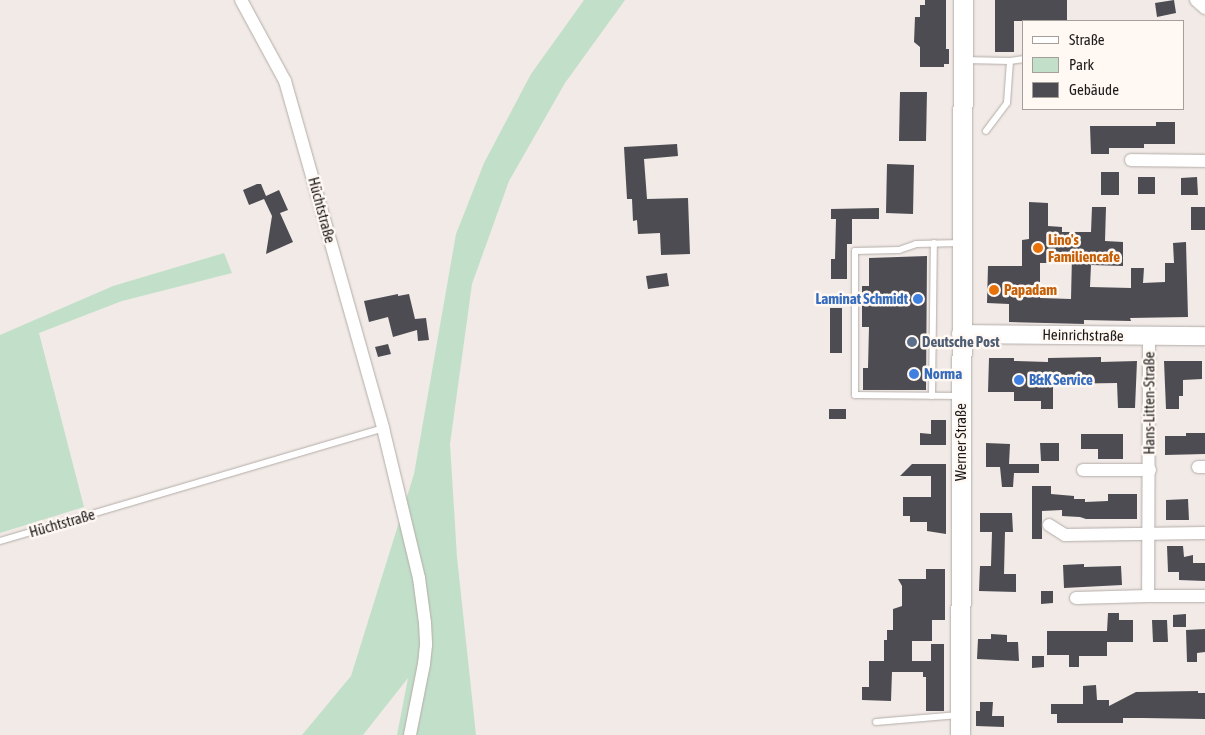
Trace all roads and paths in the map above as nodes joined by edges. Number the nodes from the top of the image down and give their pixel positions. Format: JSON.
{"nodes":[{"id":1,"x":240,"y":0,"type":"edge"},
{"id":2,"x":963,"y":0,"type":"edge"},
{"id":3,"x":1022,"y":59,"type":"edge"},
{"id":4,"x":963,"y":60,"type":"junction"},
{"id":5,"x":1010,"y":61,"type":"junction"},
{"id":6,"x":986,"y":131,"type":"dead end"},
{"id":7,"x":1131,"y":160,"type":"dead end"},
{"id":8,"x":1205,"y":161,"type":"edge"},
{"id":9,"x":934,"y":243,"type":"junction"},
{"id":10,"x":962,"y":243,"type":"junction"},
{"id":11,"x":961,"y":334,"type":"junction"},
{"id":12,"x":1148,"y":336,"type":"junction"},
{"id":13,"x":1205,"y":336,"type":"edge"},
{"id":14,"x":932,"y":396,"type":"junction"},
{"id":15,"x":961,"y":396,"type":"junction"},
{"id":16,"x":383,"y":428,"type":"junction"},
{"id":17,"x":1083,"y":470,"type":"dead end"},
{"id":18,"x":1150,"y":470,"type":"junction"},
{"id":19,"x":1049,"y":525,"type":"dead end"},
{"id":20,"x":1205,"y":533,"type":"edge"},
{"id":21,"x":1150,"y":534,"type":"junction"},
{"id":22,"x":0,"y":541,"type":"edge"},
{"id":23,"x":1148,"y":596,"type":"junction"},
{"id":24,"x":1205,"y":596,"type":"edge"},
{"id":25,"x":1076,"y":598,"type":"dead end"},
{"id":26,"x":960,"y":715,"type":"junction"},
{"id":27,"x":876,"y":722,"type":"dead end"},
{"id":28,"x":410,"y":735,"type":"edge"},
{"id":29,"x":960,"y":735,"type":"edge"}],
"edges":[{"from":1,"to":16,"type":"street","name":"Hüchtstraße"},
{"from":2,"to":4,"type":"main road","name":"Werner Straße"},
{"from":3,"to":5,"type":"lane"},
{"from":4,"to":5,"type":"lane"},
{"from":4,"to":10,"type":"main road","name":"Werner Straße"},
{"from":5,"to":6,"type":"lane"},
{"from":7,"to":8,"type":"street"},
{"from":9,"to":10,"type":"lane"},
{"from":9,"to":14,"type":"lane"},
{"from":9,"to":14,"type":"lane"},
{"from":10,"to":11,"type":"main road","name":"Werner Straße"},
{"from":11,"to":12,"type":"street","name":"Heinrichstraße"},
{"from":11,"to":15,"type":"main road","name":"Werner Straße"},
{"from":12,"to":13,"type":"street","name":"Heinrichstraße"},
{"from":12,"to":18,"type":"street","name":"Hans-Litten-Straße"},
{"from":14,"to":15,"type":"lane"},
{"from":15,"to":26,"type":"main road","name":"Werner Straße"},
{"from":16,"to":22,"type":"lane","name":"Hüchtstraße"},
{"from":16,"to":28,"type":"street","name":"Hüchtstraße"},
{"from":17,"to":18,"type":"street","name":"Hans-Litten-Straße"},
{"from":18,"to":21,"type":"street","name":"Hans-Litten-Straße"},
{"from":19,"to":21,"type":"street"},
{"from":20,"to":21,"type":"street"},
{"from":21,"to":23,"type":"street","name":"Hans-Litten-Straße"},
{"from":23,"to":24,"type":"street"},
{"from":23,"to":25,"type":"street"},
{"from":26,"to":27,"type":"lane"},
{"from":26,"to":29,"type":"main road","name":"Werner Straße"}]}
